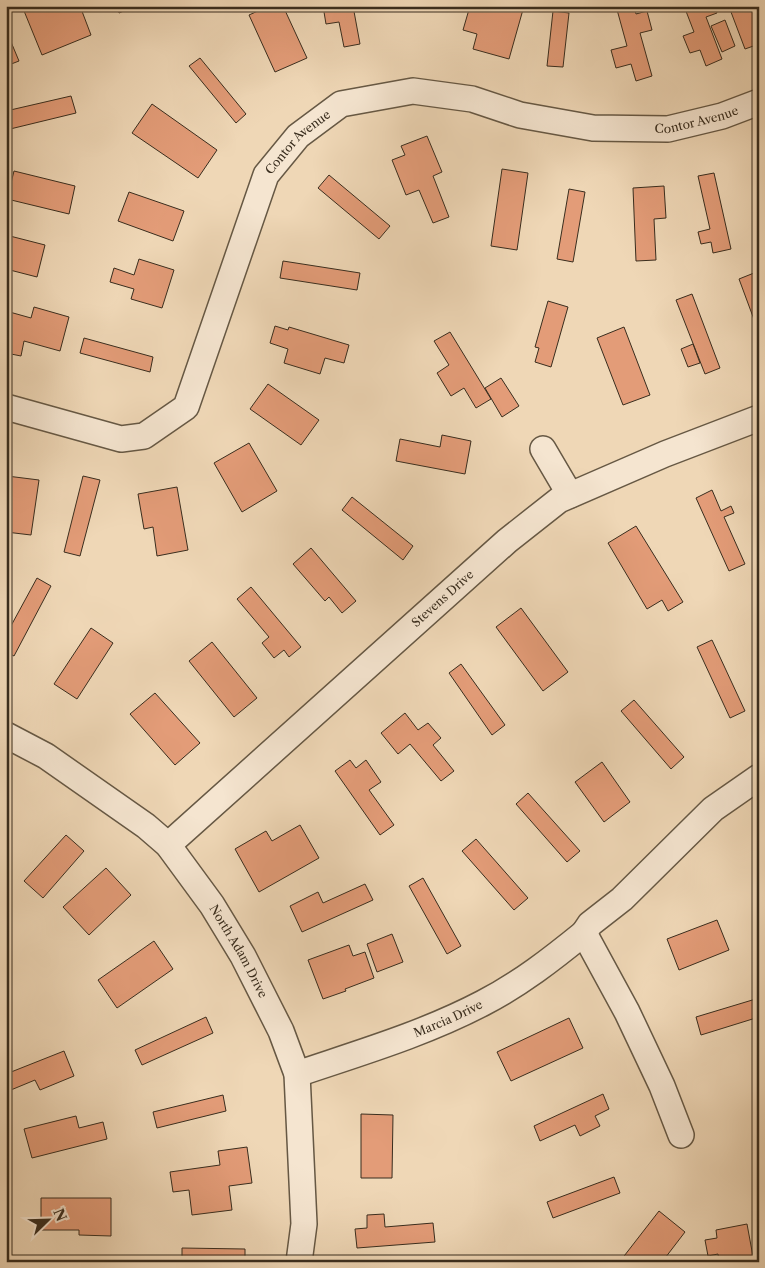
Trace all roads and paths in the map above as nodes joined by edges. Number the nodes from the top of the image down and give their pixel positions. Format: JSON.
{"nodes":[{"id":1,"x":759,"y":102,"type":"edge"},
{"id":2,"x":6,"y":407,"type":"edge"},
{"id":3,"x":759,"y":418,"type":"edge"},
{"id":4,"x":543,"y":449,"type":"dead end"},
{"id":5,"x":570,"y":495,"type":"junction"},
{"id":6,"x":6,"y":735,"type":"edge"},
{"id":7,"x":759,"y":777,"type":"edge"},
{"id":8,"x":168,"y":845,"type":"junction"},
{"id":9,"x":584,"y":933,"type":"junction"},
{"id":10,"x":297,"y":1074,"type":"junction"},
{"id":11,"x":681,"y":1135,"type":"dead end"},
{"id":12,"x":299,"y":1262,"type":"edge"}],
"edges":[{"from":1,"to":2,"type":"street","name":"Contor Avenue"},
{"from":3,"to":5,"type":"street","name":"Stevens Drive"},
{"from":4,"to":5,"type":"street"},
{"from":5,"to":8,"type":"street","name":"Stevens Drive"},
{"from":6,"to":8,"type":"street","name":"North Adam Drive"},
{"from":7,"to":9,"type":"street","name":"Marcia Drive"},
{"from":8,"to":10,"type":"street","name":"North Adam Drive"},
{"from":9,"to":10,"type":"street","name":"Marcia Drive"},
{"from":9,"to":11,"type":"street"},
{"from":10,"to":12,"type":"street","name":"North Adam Drive"}]}
